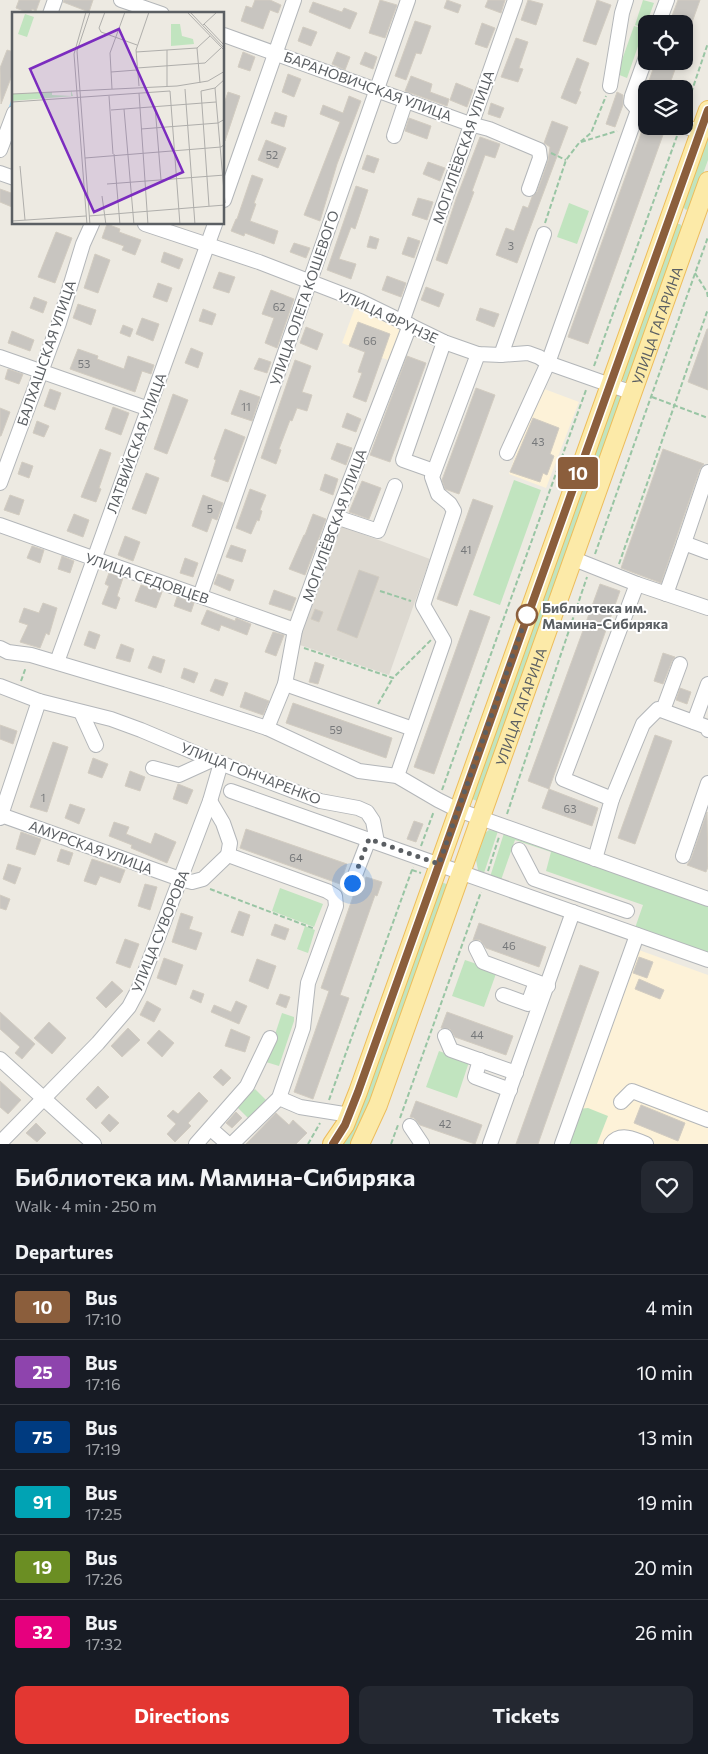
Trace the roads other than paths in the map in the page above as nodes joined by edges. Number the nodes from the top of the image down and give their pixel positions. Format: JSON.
{"nodes":[{"id":1,"x":121,"y":0,"type":"edge"},
{"id":2,"x":294,"y":0,"type":"edge"},
{"id":3,"x":408,"y":0,"type":"edge"},
{"id":4,"x":515,"y":0,"type":"edge"},
{"id":5,"x":626,"y":0,"type":"edge"},
{"id":6,"x":667,"y":0,"type":"edge"},
{"id":7,"x":156,"y":12,"type":"edge"},
{"id":8,"x":661,"y":15,"type":"edge"},
{"id":9,"x":225,"y":35,"type":"edge"},
{"id":10,"x":276,"y":52,"type":"junction"},
{"id":11,"x":641,"y":70,"type":"edge"},
{"id":12,"x":610,"y":86,"type":"road end"},
{"id":13,"x":376,"y":89,"type":"junction"},
{"id":14,"x":406,"y":100,"type":"junction"},
{"id":15,"x":638,"y":108,"type":"edge"},
{"id":16,"x":708,"y":110,"type":"edge"},
{"id":17,"x":638,"y":117,"type":"edge"},
{"id":18,"x":12,"y":118,"type":"edge"},
{"id":19,"x":470,"y":124,"type":"junction"},
{"id":20,"x":693,"y":125,"type":"edge"},
{"id":21,"x":686,"y":135,"type":"edge"},
{"id":22,"x":394,"y":136,"type":"dead end"},
{"id":23,"x":0,"y":150,"type":"edge"},
{"id":24,"x":0,"y":173,"type":"edge"},
{"id":25,"x":12,"y":177,"type":"edge"},
{"id":26,"x":708,"y":181,"type":"edge"},
{"id":27,"x":529,"y":189,"type":"dead end"},
{"id":28,"x":225,"y":197,"type":"edge"},
{"id":29,"x":671,"y":213,"type":"junction"},
{"id":30,"x":694,"y":221,"type":"junction"},
{"id":31,"x":92,"y":225,"type":"edge"},
{"id":32,"x":148,"y":225,"type":"edge"},
{"id":33,"x":215,"y":225,"type":"edge"},
{"id":34,"x":544,"y":234,"type":"road end"},
{"id":35,"x":207,"y":244,"type":"junction"},
{"id":36,"x":310,"y":282,"type":"junction"},
{"id":37,"x":406,"y":324,"type":"junction"},
{"id":38,"x":444,"y":342,"type":"junction"},
{"id":39,"x":478,"y":354,"type":"junction"},
{"id":40,"x":501,"y":355,"type":"junction"},
{"id":41,"x":0,"y":357,"type":"edge"},
{"id":42,"x":548,"y":364,"type":"junction"},
{"id":43,"x":41,"y":371,"type":"junction"},
{"id":44,"x":610,"y":385,"type":"junction"},
{"id":45,"x":633,"y":393,"type":"junction"},
{"id":46,"x":148,"y":409,"type":"junction"},
{"id":47,"x":507,"y":453,"type":"dead end"},
{"id":48,"x":434,"y":471,"type":"junction"},
{"id":49,"x":708,"y":472,"type":"edge"},
{"id":50,"x":0,"y":483,"type":"edge"},
{"id":51,"x":395,"y":486,"type":"dead end"},
{"id":52,"x":336,"y":517,"type":"junction"},
{"id":53,"x":0,"y":525,"type":"edge"},
{"id":54,"x":684,"y":543,"type":"junction"},
{"id":55,"x":708,"y":552,"type":"edge"},
{"id":56,"x":95,"y":558,"type":"junction"},
{"id":57,"x":574,"y":560,"type":"junction"},
{"id":58,"x":637,"y":584,"type":"junction"},
{"id":59,"x":666,"y":594,"type":"junction"},
{"id":60,"x":200,"y":596,"type":"junction"},
{"id":61,"x":708,"y":608,"type":"edge"},
{"id":62,"x":294,"y":637,"type":"junction"},
{"id":63,"x":0,"y":648,"type":"edge"},
{"id":64,"x":56,"y":662,"type":"junction"},
{"id":65,"x":680,"y":664,"type":"dead end"},
{"id":66,"x":284,"y":684,"type":"junction"},
{"id":67,"x":0,"y":686,"type":"edge"},
{"id":68,"x":707,"y":688,"type":"edge"},
{"id":69,"x":38,"y":701,"type":"junction"},
{"id":70,"x":663,"y":710,"type":"junction"},
{"id":71,"x":81,"y":712,"type":"junction"},
{"id":72,"x":694,"y":722,"type":"junction"},
{"id":73,"x":267,"y":728,"type":"junction"},
{"id":74,"x":413,"y":729,"type":"junction"},
{"id":75,"x":708,"y":730,"type":"edge"},
{"id":76,"x":96,"y":745,"type":"dead end"},
{"id":77,"x":216,"y":762,"type":"junction"},
{"id":78,"x":153,"y":768,"type":"dead end"},
{"id":79,"x":397,"y":776,"type":"junction"},
{"id":80,"x":708,"y":783,"type":"edge"},
{"id":81,"x":231,"y":791,"type":"dead end"},
{"id":82,"x":612,"y":799,"type":"junction"},
{"id":83,"x":210,"y":801,"type":"junction"},
{"id":84,"x":458,"y":810,"type":"junction"},
{"id":85,"x":0,"y":817,"type":"edge"},
{"id":86,"x":481,"y":818,"type":"junction"},
{"id":87,"x":373,"y":841,"type":"junction"},
{"id":88,"x":519,"y":850,"type":"dead end"},
{"id":89,"x":228,"y":856,"type":"junction"},
{"id":90,"x":683,"y":856,"type":"dead end"},
{"id":91,"x":595,"y":859,"type":"junction"},
{"id":92,"x":439,"y":864,"type":"junction"},
{"id":93,"x":462,"y":872,"type":"junction"},
{"id":94,"x":186,"y":881,"type":"junction"},
{"id":95,"x":352,"y":883,"type":"dead end"},
{"id":96,"x":581,"y":895,"type":"junction"},
{"id":97,"x":708,"y":899,"type":"edge"},
{"id":98,"x":627,"y":911,"type":"dead end"},
{"id":99,"x":574,"y":912,"type":"junction"},
{"id":100,"x":637,"y":935,"type":"junction"},
{"id":101,"x":476,"y":948,"type":"dead end"},
{"id":102,"x":708,"y":960,"type":"edge"},
{"id":103,"x":542,"y":984,"type":"junction"},
{"id":104,"x":503,"y":995,"type":"dead end"},
{"id":105,"x":445,"y":1036,"type":"dead end"},
{"id":106,"x":270,"y":1038,"type":"dead end"},
{"id":107,"x":0,"y":1059,"type":"edge"},
{"id":108,"x":480,"y":1060,"type":"junction"},
{"id":109,"x":516,"y":1073,"type":"junction"},
{"id":110,"x":510,"y":1090,"type":"junction"},
{"id":111,"x":43,"y":1098,"type":"junction"},
{"id":112,"x":280,"y":1098,"type":"junction"},
{"id":113,"x":621,"y":1102,"type":"dead end"},
{"id":114,"x":350,"y":1115,"type":"junction"},
{"id":115,"x":708,"y":1120,"type":"edge"},
{"id":116,"x":410,"y":1126,"type":"dead end"},
{"id":117,"x":211,"y":1128,"type":"junction"},
{"id":118,"x":0,"y":1143,"type":"edge"},
{"id":119,"x":94,"y":1144,"type":"edge"},
{"id":120,"x":196,"y":1144,"type":"edge"},
{"id":121,"x":228,"y":1144,"type":"edge"},
{"id":122,"x":232,"y":1144,"type":"edge"},
{"id":123,"x":332,"y":1144,"type":"edge"},
{"id":124,"x":360,"y":1144,"type":"edge"},
{"id":125,"x":422,"y":1144,"type":"edge"},
{"id":126,"x":490,"y":1144,"type":"edge"},
{"id":127,"x":562,"y":1144,"type":"edge"},
{"id":128,"x":611,"y":1144,"type":"edge"},
{"id":129,"x":646,"y":1144,"type":"edge"}],
"edges":[{"from":1,"to":7,"type":"street"},
{"from":2,"to":10,"type":"street"},
{"from":3,"to":13,"type":"street","name":"УЛИЦА ОЛЕГА КОШЕВОГО"},
{"from":4,"to":19,"type":"street","name":"МОГИЛЁВСКАЯ УЛИЦА"},
{"from":5,"to":12,"type":"street"},
{"from":6,"to":8,"type":"street"},
{"from":9,"to":10,"type":"street","name":"БАРАНОВИЧСКАЯ УЛИЦА"},
{"from":10,"to":13,"type":"street","name":"БАРАНОВИЧСКАЯ УЛИЦА"},
{"from":10,"to":28,"type":"street"},
{"from":11,"to":15,"type":"street"},
{"from":13,"to":14,"type":"street","name":"БАРАНОВИЧСКАЯ УЛИЦА"},
{"from":13,"to":36,"type":"street","name":"УЛИЦА ОЛЕГА КОШЕВОГО"},
{"from":14,"to":19,"type":"street","name":"БАРАНОВИЧСКАЯ УЛИЦА"},
{"from":14,"to":22,"type":"street"},
{"from":16,"to":20,"type":"main road","name":"УЛИЦА ГАГАРИНА"},
{"from":17,"to":42,"type":"street"},
{"from":18,"to":23,"type":"street"},
{"from":19,"to":27,"type":"street","name":"БАРАНОВИЧСКАЯ УЛИЦА"},
{"from":19,"to":37,"type":"street","name":"МОГИЛЁВСКАЯ УЛИЦА"},
{"from":21,"to":29,"type":"main road","name":"УЛИЦА ГАГАРИНА"},
{"from":24,"to":25,"type":"street"},
{"from":26,"to":30,"type":"main road","name":"УЛИЦА ГАГАРИНА"},
{"from":29,"to":30,"type":"main road"},
{"from":29,"to":44,"type":"main road","name":"УЛИЦА ГАГАРИНА"},
{"from":30,"to":45,"type":"main road","name":"УЛИЦА ГАГАРИНА"},
{"from":31,"to":43,"type":"street","name":"БАЛХАШСКАЯ УЛИЦА"},
{"from":32,"to":35,"type":"street","name":"УЛИЦА ФРУНЗЕ"},
{"from":33,"to":35,"type":"street","name":"ЛАТВИЙСКАЯ УЛИЦА"},
{"from":34,"to":40,"type":"street"},
{"from":35,"to":36,"type":"street","name":"УЛИЦА ФРУНЗЕ"},
{"from":35,"to":46,"type":"street","name":"ЛАТВИЙСКАЯ УЛИЦА"},
{"from":36,"to":37,"type":"street","name":"УЛИЦА ФРУНЗЕ"},
{"from":36,"to":60,"type":"street","name":"УЛИЦА ОЛЕГА КОШЕВОГО"},
{"from":37,"to":38,"type":"street","name":"УЛИЦА ФРУНЗЕ"},
{"from":37,"to":52,"type":"street","name":"МОГИЛЁВСКАЯ УЛИЦА"},
{"from":38,"to":39,"type":"street","name":"УЛИЦА ФРУНЗЕ"},
{"from":38,"to":48,"type":"street"},
{"from":39,"to":40,"type":"street","name":"УЛИЦА ФРУНЗЕ"},
{"from":39,"to":48,"type":"street"},
{"from":40,"to":42,"type":"street","name":"УЛИЦА ФРУНЗЕ"},
{"from":41,"to":43,"type":"street"},
{"from":42,"to":44,"type":"street","name":"УЛИЦА ФРУНЗЕ"},
{"from":42,"to":47,"type":"street"},
{"from":43,"to":46,"type":"street"},
{"from":43,"to":50,"type":"street","name":"БАЛХАШСКАЯ УЛИЦА"},
{"from":44,"to":45,"type":"street","name":"УЛИЦА ФРУНЗЕ"},
{"from":44,"to":84,"type":"main road","name":"УЛИЦА ГАГАРИНА"},
{"from":45,"to":57,"type":"main road","name":"УЛИЦА ГАГАРИНА"},
{"from":46,"to":56,"type":"street","name":"ЛАТВИЙСКАЯ УЛИЦА"},
{"from":48,"to":74,"type":"street"},
{"from":49,"to":54,"type":"street"},
{"from":51,"to":52,"type":"street"},
{"from":52,"to":62,"type":"street","name":"МОГИЛЁВСКАЯ УЛИЦА"},
{"from":53,"to":56,"type":"street","name":"УЛИЦА СЕДОВЦЕВ"},
{"from":54,"to":55,"type":"street"},
{"from":54,"to":59,"type":"street"},
{"from":56,"to":60,"type":"street","name":"УЛИЦА СЕДОВЦЕВ"},
{"from":56,"to":64,"type":"street","name":"ЛАТВИЙСКАЯ УЛИЦА"},
{"from":57,"to":58,"type":"street"},
{"from":57,"to":86,"type":"main road","name":"УЛИЦА ГАГАРИНА"},
{"from":58,"to":59,"type":"street"},
{"from":58,"to":82,"type":"street"},
{"from":59,"to":61,"type":"street"},
{"from":60,"to":62,"type":"street","name":"УЛИЦА СЕДОВЦЕВ"},
{"from":62,"to":66,"type":"street","name":"МОГИЛЁВСКАЯ УЛИЦА"},
{"from":63,"to":64,"type":"street"},
{"from":64,"to":73,"type":"street"},
{"from":65,"to":70,"type":"street"},
{"from":66,"to":73,"type":"street","name":"МОГИЛЁВСКАЯ УЛИЦА"},
{"from":66,"to":74,"type":"street"},
{"from":67,"to":69,"type":"street","name":"УЛИЦА ГОНЧАРЕНКО"},
{"from":68,"to":72,"type":"street"},
{"from":69,"to":71,"type":"street","name":"УЛИЦА ГОНЧАРЕНКО"},
{"from":69,"to":85,"type":"street"},
{"from":70,"to":72,"type":"street"},
{"from":70,"to":82,"type":"street"},
{"from":71,"to":76,"type":"street"},
{"from":71,"to":77,"type":"street","name":"УЛИЦА ГОНЧАРЕНКО"},
{"from":72,"to":75,"type":"street"},
{"from":73,"to":79,"type":"street"},
{"from":74,"to":79,"type":"street"},
{"from":77,"to":78,"type":"street"},
{"from":77,"to":83,"type":"street","name":"УЛИЦА СУВОРОВА"},
{"from":77,"to":87,"type":"street","name":"УЛИЦА ГОНЧАРЕНКО"},
{"from":79,"to":84,"type":"street"},
{"from":80,"to":90,"type":"street"},
{"from":81,"to":87,"type":"street"},
{"from":82,"to":91,"type":"street"},
{"from":83,"to":89,"type":"street"},
{"from":83,"to":94,"type":"street","name":"УЛИЦА СУВОРОВА"},
{"from":84,"to":86,"type":"street"},
{"from":84,"to":92,"type":"main road","name":"УЛИЦА ГАГАРИНА"},
{"from":85,"to":94,"type":"street","name":"АМУРСКАЯ УЛИЦА"},
{"from":86,"to":91,"type":"street"},
{"from":86,"to":93,"type":"main road","name":"УЛИЦА ГАГАРИНА"},
{"from":87,"to":92,"type":"street"},
{"from":87,"to":95,"type":"street"},
{"from":88,"to":96,"type":"street"},
{"from":89,"to":94,"type":"street"},
{"from":89,"to":112,"type":"street"},
{"from":91,"to":97,"type":"street"},
{"from":92,"to":93,"type":"street"},
{"from":92,"to":114,"type":"main road","name":"УЛИЦА ГАГАРИНА"},
{"from":93,"to":99,"type":"street"},
{"from":93,"to":124,"type":"main road","name":"УЛИЦА ГАГАРИНА"},
{"from":94,"to":111,"type":"street","name":"УЛИЦА СУВОРОВА"},
{"from":96,"to":98,"type":"street"},
{"from":96,"to":99,"type":"street"},
{"from":99,"to":100,"type":"street"},
{"from":99,"to":103,"type":"street"},
{"from":100,"to":102,"type":"street"},
{"from":100,"to":127,"type":"street"},
{"from":101,"to":103,"type":"street"},
{"from":103,"to":104,"type":"street"},
{"from":103,"to":109,"type":"street"},
{"from":105,"to":108,"type":"street"},
{"from":106,"to":117,"type":"street"},
{"from":107,"to":111,"type":"street"},
{"from":108,"to":109,"type":"street"},
{"from":108,"to":110,"type":"street"},
{"from":109,"to":110,"type":"street"},
{"from":110,"to":126,"type":"street"},
{"from":111,"to":118,"type":"street","name":"УЛИЦА СУВОРОВА"},
{"from":111,"to":119,"type":"street"},
{"from":112,"to":114,"type":"street"},
{"from":112,"to":122,"type":"street"},
{"from":113,"to":115,"type":"street"},
{"from":114,"to":123,"type":"main road","name":"УЛИЦА ГАГАРИНА"},
{"from":116,"to":125,"type":"street"},
{"from":117,"to":120,"type":"street"},
{"from":117,"to":121,"type":"street"},
{"from":128,"to":129,"type":"street"}]}
